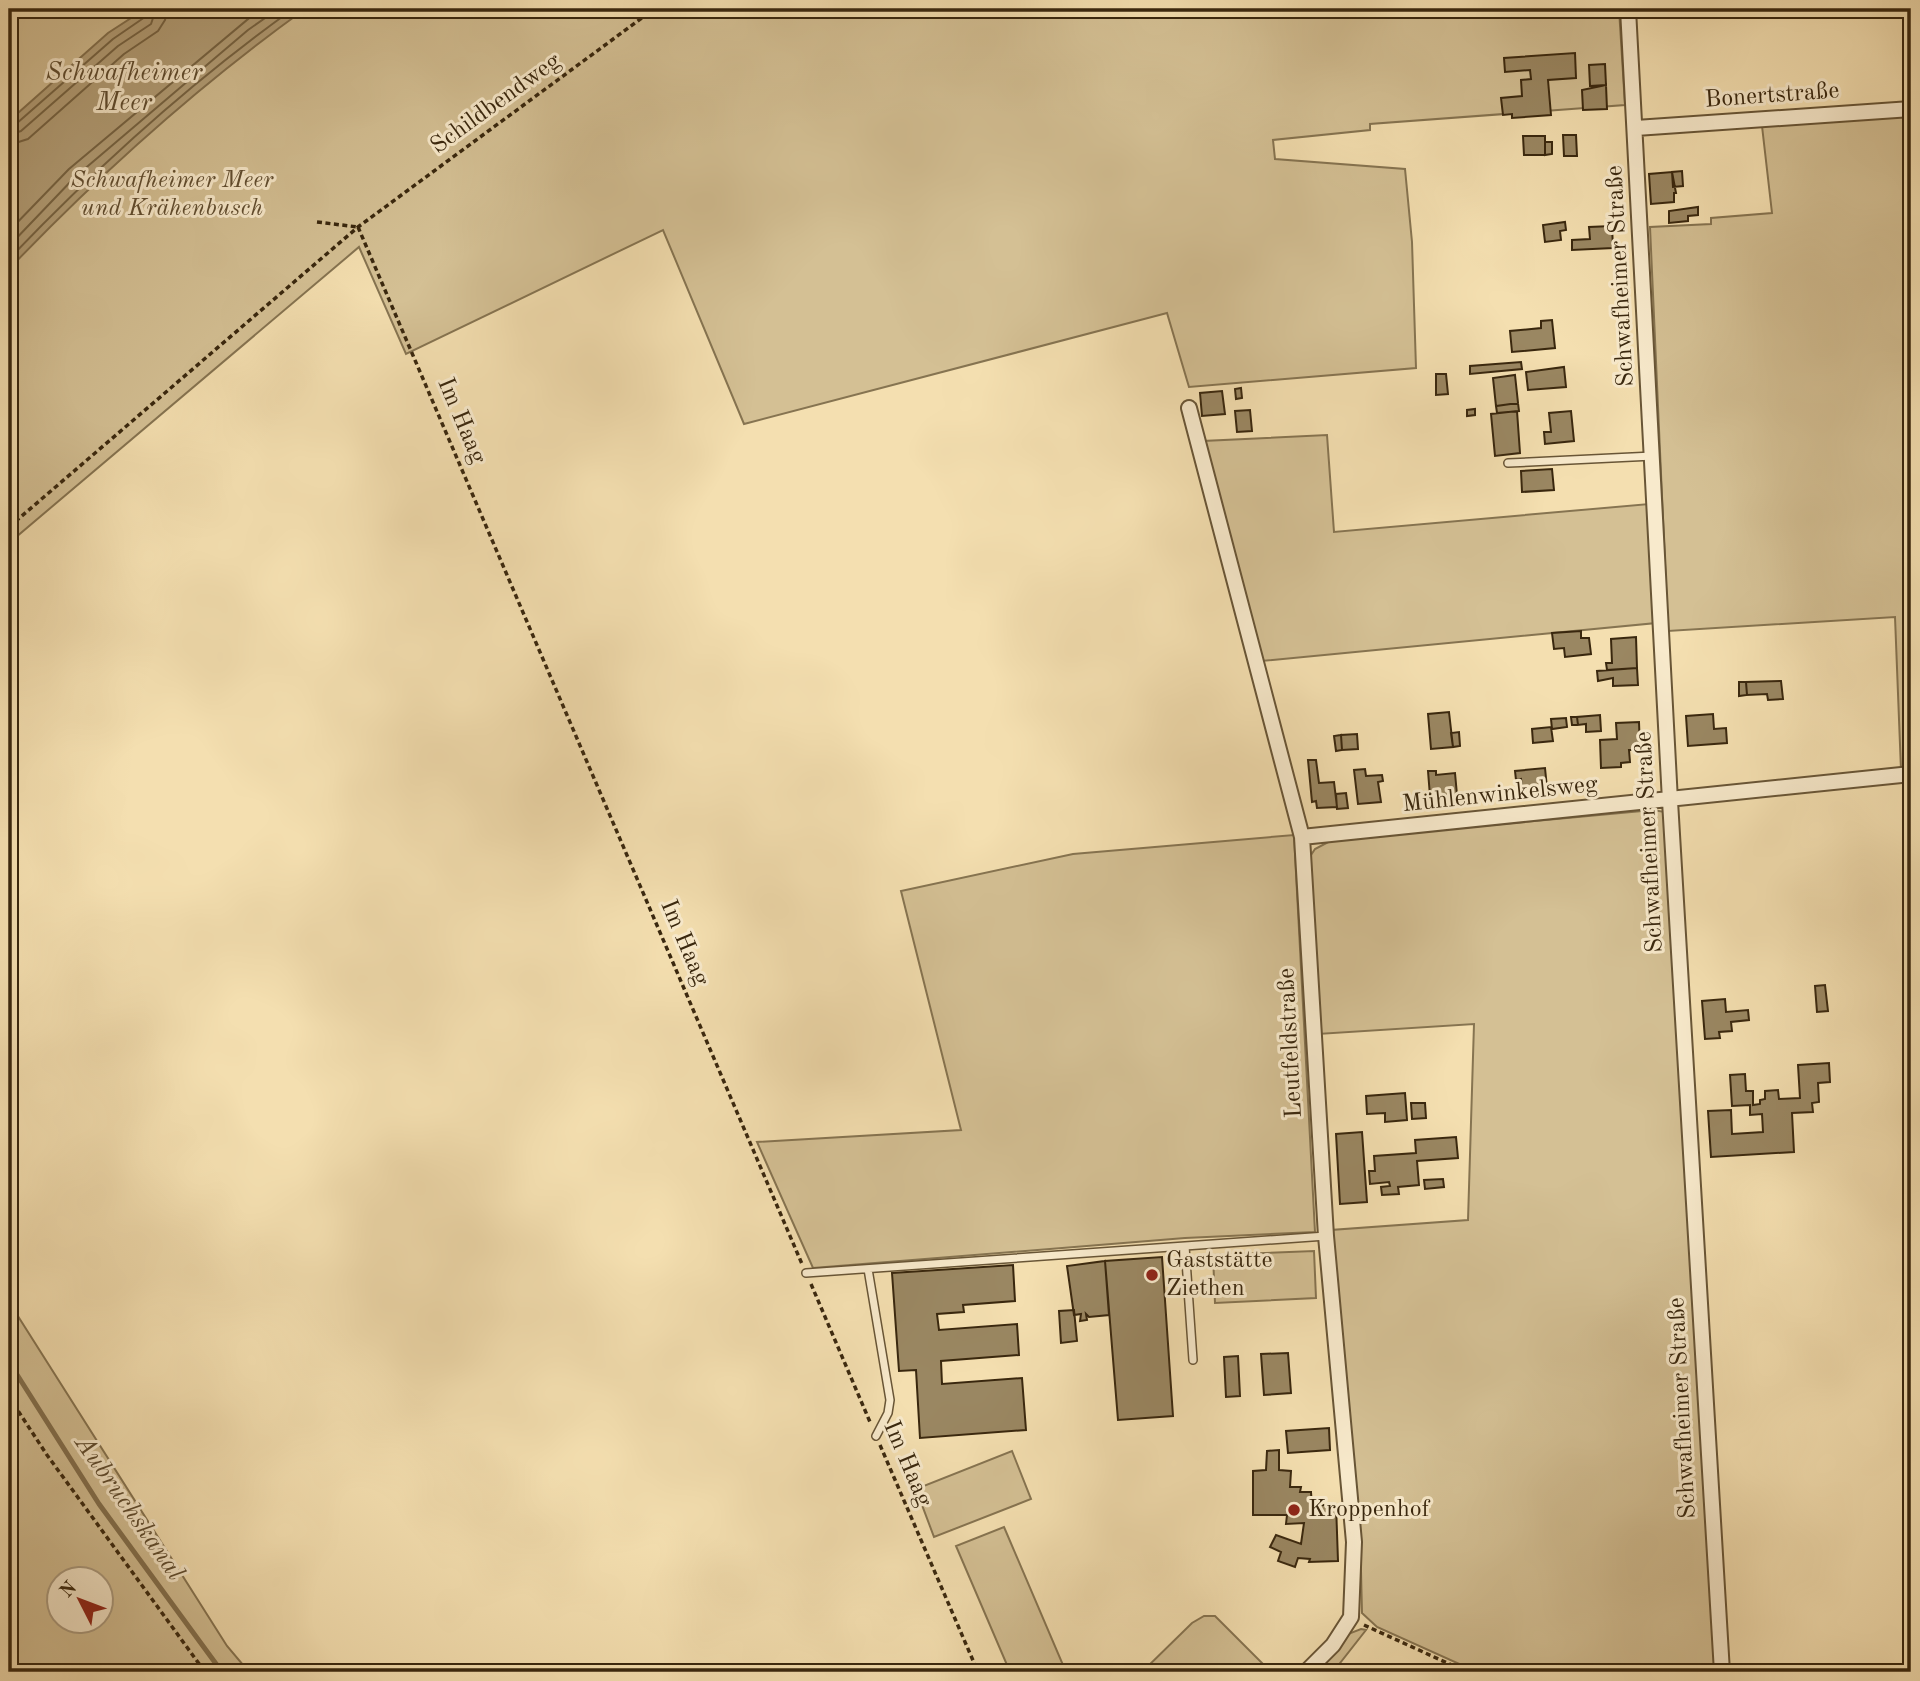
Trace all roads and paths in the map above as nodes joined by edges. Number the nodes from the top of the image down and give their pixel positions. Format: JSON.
{"nodes":[{"id":1,"x":654,"y":9,"type":"edge"},
{"id":2,"x":1629,"y":9,"type":"edge"},
{"id":3,"x":1911,"y":109,"type":"edge"},
{"id":4,"x":1636,"y":128,"type":"junction"},
{"id":5,"x":317,"y":222,"type":"dead end"},
{"id":6,"x":358,"y":227,"type":"junction"},
{"id":7,"x":1189,"y":408,"type":"dead end"},
{"id":8,"x":1653,"y":456,"type":"junction"},
{"id":9,"x":1508,"y":463,"type":"dead end"},
{"id":10,"x":9,"y":527,"type":"edge"},
{"id":11,"x":1911,"y":774,"type":"edge"},
{"id":12,"x":1670,"y":801,"type":"junction"},
{"id":13,"x":1303,"y":837,"type":"junction"},
{"id":14,"x":1325,"y":1236,"type":"junction"},
{"id":15,"x":1185,"y":1246,"type":"junction"},
{"id":16,"x":868,"y":1269,"type":"junction"},
{"id":17,"x":806,"y":1273,"type":"junction"},
{"id":18,"x":1193,"y":1360,"type":"dead end"},
{"id":19,"x":9,"y":1397,"type":"edge"},
{"id":20,"x":876,"y":1436,"type":"junction"},
{"id":21,"x":1351,"y":1616,"type":"junction"},
{"id":22,"x":205,"y":1672,"type":"edge"},
{"id":23,"x":978,"y":1672,"type":"edge"},
{"id":24,"x":1306,"y":1672,"type":"edge"},
{"id":25,"x":1467,"y":1672,"type":"edge"},
{"id":26,"x":1722,"y":1672,"type":"edge"}],
"edges":[{"from":1,"to":6,"type":"path","name":"Schildbendweg"},
{"from":2,"to":4,"type":"street","name":"Schwafheimer Straße"},
{"from":3,"to":4,"type":"street","name":"Bonertstraße"},
{"from":4,"to":8,"type":"street","name":"Schwafheimer Straße"},
{"from":5,"to":6,"type":"path"},
{"from":6,"to":10,"type":"path","name":"Schildbendweg"},
{"from":6,"to":17,"type":"path","name":"Im Haag"},
{"from":7,"to":13,"type":"street","name":"Leutfeldstraße"},
{"from":8,"to":9,"type":"lane"},
{"from":8,"to":12,"type":"street","name":"Schwafheimer Straße"},
{"from":11,"to":12,"type":"street","name":"Mühlenwinkelsweg"},
{"from":12,"to":13,"type":"street","name":"Mühlenwinkelsweg"},
{"from":12,"to":26,"type":"street","name":"Schwafheimer Straße"},
{"from":13,"to":14,"type":"street","name":"Leutfeldstraße"},
{"from":14,"to":15,"type":"lane"},
{"from":14,"to":21,"type":"street","name":"Leutfeldstraße"},
{"from":15,"to":16,"type":"lane"},
{"from":15,"to":18,"type":"lane"},
{"from":16,"to":17,"type":"lane"},
{"from":16,"to":20,"type":"lane"},
{"from":17,"to":20,"type":"path","name":"Im Haag"},
{"from":19,"to":22,"type":"path"},
{"from":20,"to":23,"type":"path","name":"Im Haag"},
{"from":21,"to":24,"type":"street","name":"Leutfeldstraße"},
{"from":21,"to":25,"type":"path"}]}
